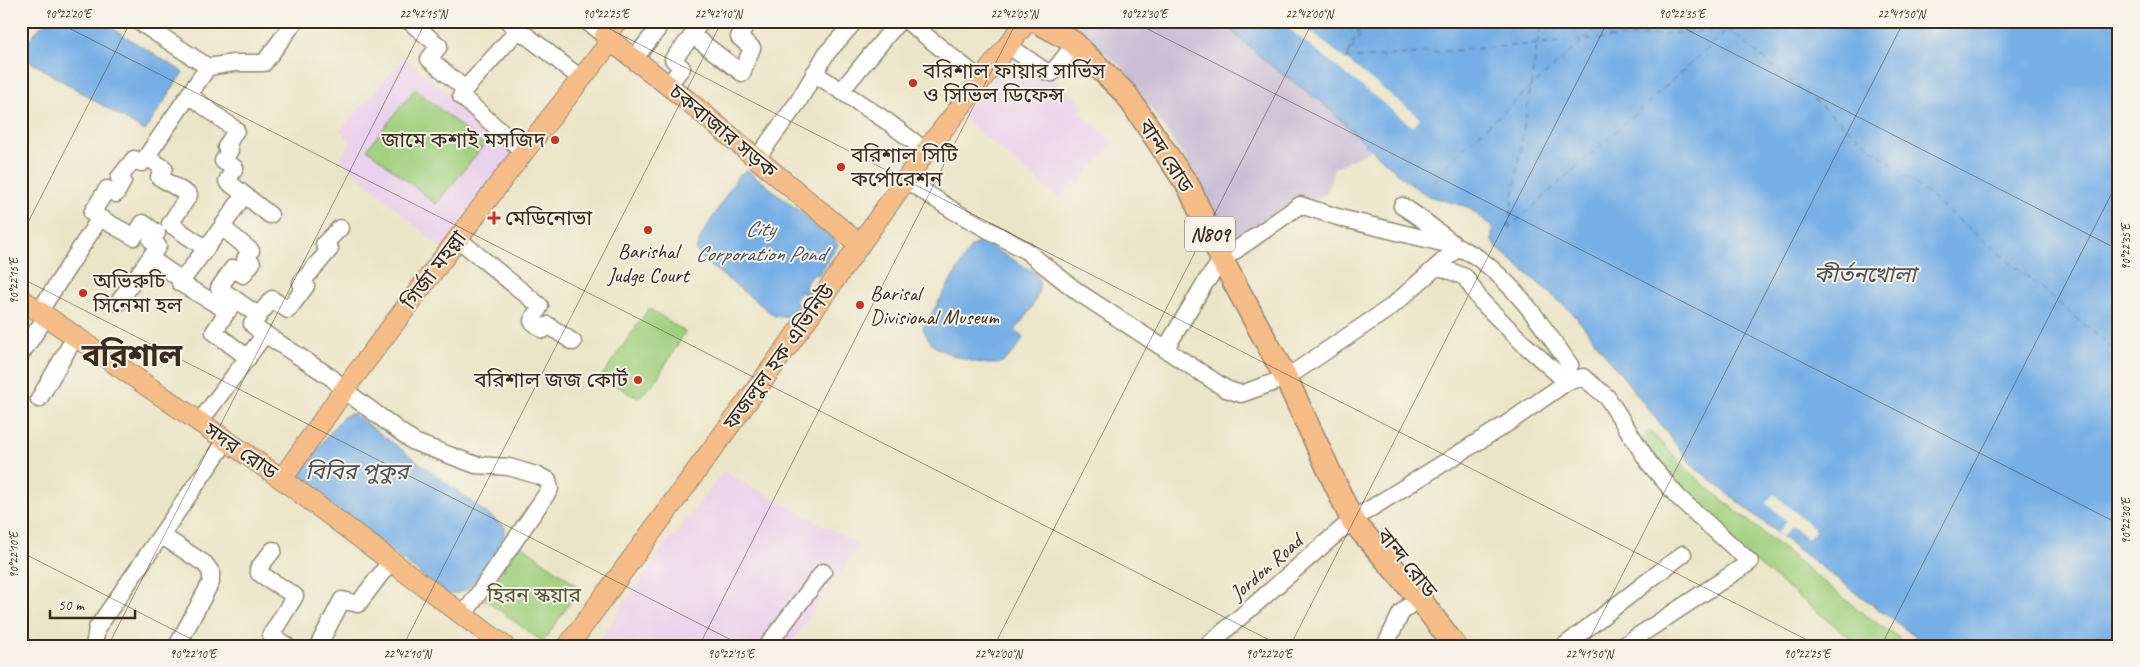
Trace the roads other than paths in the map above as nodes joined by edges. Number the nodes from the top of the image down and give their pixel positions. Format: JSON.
{"nodes":[{"id":1,"x":138,"y":21,"type":"edge"},
{"id":2,"x":409,"y":21,"type":"edge"},
{"id":3,"x":586,"y":21,"type":"edge"},
{"id":4,"x":701,"y":21,"type":"edge"},
{"id":5,"x":748,"y":21,"type":"edge"},
{"id":6,"x":855,"y":21,"type":"edge"},
{"id":7,"x":898,"y":21,"type":"edge"},
{"id":8,"x":907,"y":21,"type":"edge"},
{"id":9,"x":1027,"y":21,"type":"edge"},
{"id":10,"x":1036,"y":21,"type":"edge"},
{"id":11,"x":292,"y":23,"type":"edge"},
{"id":12,"x":513,"y":26,"type":"edge"},
{"id":13,"x":924,"y":27,"type":"edge"},
{"id":14,"x":657,"y":30,"type":"dead end"},
{"id":15,"x":611,"y":33,"type":"edge"},
{"id":16,"x":692,"y":36,"type":"junction"},
{"id":17,"x":1075,"y":44,"type":"junction"},
{"id":18,"x":1009,"y":46,"type":"junction"},
{"id":19,"x":634,"y":59,"type":"junction"},
{"id":20,"x":208,"y":67,"type":"junction"},
{"id":21,"x":814,"y":73,"type":"junction"},
{"id":22,"x":582,"y":79,"type":"junction"},
{"id":23,"x":982,"y":80,"type":"junction"},
{"id":24,"x":668,"y":85,"type":"junction"},
{"id":25,"x":465,"y":89,"type":"junction"},
{"id":26,"x":841,"y":91,"type":"junction"},
{"id":27,"x":189,"y":96,"type":"junction"},
{"id":28,"x":926,"y":151,"type":"junction"},
{"id":29,"x":524,"y":152,"type":"junction"},
{"id":30,"x":146,"y":157,"type":"junction"},
{"id":31,"x":757,"y":158,"type":"junction"},
{"id":32,"x":906,"y":180,"type":"junction"},
{"id":33,"x":244,"y":195,"type":"junction"},
{"id":34,"x":1402,"y":206,"type":"dead end"},
{"id":35,"x":270,"y":215,"type":"dead end"},
{"id":36,"x":100,"y":218,"type":"junction"},
{"id":37,"x":222,"y":227,"type":"junction"},
{"id":38,"x":340,"y":228,"type":"dead end"},
{"id":39,"x":458,"y":239,"type":"junction"},
{"id":40,"x":859,"y":244,"type":"junction"},
{"id":41,"x":1459,"y":247,"type":"junction"},
{"id":42,"x":205,"y":248,"type":"junction"},
{"id":43,"x":150,"y":258,"type":"junction"},
{"id":44,"x":1222,"y":260,"type":"junction"},
{"id":45,"x":1438,"y":266,"type":"junction"},
{"id":46,"x":182,"y":280,"type":"junction"},
{"id":47,"x":21,"y":299,"type":"edge"},
{"id":48,"x":118,"y":302,"type":"dead end"},
{"id":49,"x":232,"y":305,"type":"junction"},
{"id":50,"x":42,"y":314,"type":"junction"},
{"id":51,"x":258,"y":316,"type":"junction"},
{"id":52,"x":264,"y":335,"type":"junction"},
{"id":53,"x":75,"y":337,"type":"junction"},
{"id":54,"x":573,"y":342,"type":"dead end"},
{"id":55,"x":1166,"y":348,"type":"junction"},
{"id":56,"x":21,"y":354,"type":"edge"},
{"id":57,"x":248,"y":358,"type":"junction"},
{"id":58,"x":1286,"y":378,"type":"junction"},
{"id":59,"x":1565,"y":379,"type":"junction"},
{"id":60,"x":344,"y":390,"type":"junction"},
{"id":61,"x":39,"y":399,"type":"dead end"},
{"id":62,"x":199,"y":423,"type":"junction"},
{"id":63,"x":226,"y":441,"type":"junction"},
{"id":64,"x":282,"y":479,"type":"junction"},
{"id":65,"x":1359,"y":516,"type":"junction"},
{"id":66,"x":161,"y":536,"type":"junction"},
{"id":67,"x":273,"y":550,"type":"dead end"},
{"id":68,"x":1682,"y":554,"type":"dead end"},
{"id":69,"x":390,"y":562,"type":"junction"},
{"id":70,"x":823,"y":572,"type":"dead end"},
{"id":71,"x":1418,"y":597,"type":"junction"},
{"id":72,"x":463,"y":616,"type":"junction"},
{"id":73,"x":480,"y":639,"type":"edge"},
{"id":74,"x":94,"y":646,"type":"edge"},
{"id":75,"x":176,"y":646,"type":"edge"},
{"id":76,"x":287,"y":646,"type":"edge"},
{"id":77,"x":318,"y":646,"type":"edge"},
{"id":78,"x":504,"y":646,"type":"edge"},
{"id":79,"x":568,"y":646,"type":"edge"},
{"id":80,"x":767,"y":646,"type":"edge"},
{"id":81,"x":1207,"y":646,"type":"edge"},
{"id":82,"x":1385,"y":646,"type":"edge"},
{"id":83,"x":1456,"y":646,"type":"edge"},
{"id":84,"x":1473,"y":646,"type":"edge"},
{"id":85,"x":1564,"y":646,"type":"edge"},
{"id":86,"x":1623,"y":646,"type":"edge"}],
"edges":[{"from":1,"to":20,"type":"street"},
{"from":2,"to":25,"type":"street"},
{"from":3,"to":15,"type":"street","name":"চকবাজার সড়ক"},
{"from":4,"to":16,"type":"street"},
{"from":5,"to":16,"type":"street"},
{"from":6,"to":21,"type":"street"},
{"from":7,"to":26,"type":"street"},
{"from":8,"to":13,"type":"street"},
{"from":9,"to":18,"type":"main road","name":"ফজলুল হক এভিনিউ"},
{"from":10,"to":17,"type":"highway","name":"বান্দ রোড","number":"N809"},
{"from":11,"to":20,"type":"street"},
{"from":12,"to":22,"type":"street"},
{"from":12,"to":25,"type":"street"},
{"from":13,"to":23,"type":"street"},
{"from":14,"to":19,"type":"street"},
{"from":15,"to":19,"type":"main road","name":"চকবাজার সড়ক"},
{"from":15,"to":22,"type":"main road","name":"গির্জা মহল্লা"},
{"from":16,"to":24,"type":"street"},
{"from":17,"to":18,"type":"street"},
{"from":17,"to":44,"type":"highway","name":"বান্দ রোড","number":"N809"},
{"from":18,"to":23,"type":"main road","name":"ফজলুল হক এভিনিউ"},
{"from":19,"to":24,"type":"main road","name":"চকবাজার সড়ক"},
{"from":20,"to":27,"type":"street"},
{"from":21,"to":26,"type":"street"},
{"from":21,"to":31,"type":"street"},
{"from":22,"to":29,"type":"main road","name":"গির্জা মহল্লা"},
{"from":23,"to":28,"type":"main road","name":"ফজলুল হক এভিনিউ"},
{"from":24,"to":31,"type":"main road","name":"চকবাজার সড়ক"},
{"from":25,"to":29,"type":"street"},
{"from":26,"to":28,"type":"street"},
{"from":27,"to":30,"type":"street"},
{"from":27,"to":33,"type":"street"},
{"from":28,"to":32,"type":"main road","name":"ফজলুল হক এভিনিউ"},
{"from":29,"to":39,"type":"main road","name":"গির্জা মহল্লা"},
{"from":30,"to":36,"type":"street"},
{"from":30,"to":42,"type":"street"},
{"from":31,"to":40,"type":"main road","name":"চকবাজার সড়ক"},
{"from":32,"to":40,"type":"main road","name":"ফজলুল হক এভিনিউ"},
{"from":32,"to":55,"type":"street"},
{"from":33,"to":35,"type":"street"},
{"from":33,"to":37,"type":"street"},
{"from":34,"to":41,"type":"street"},
{"from":36,"to":43,"type":"street"},
{"from":36,"to":50,"type":"street"},
{"from":37,"to":42,"type":"street"},
{"from":37,"to":49,"type":"street"},
{"from":38,"to":51,"type":"street"},
{"from":39,"to":54,"type":"street"},
{"from":39,"to":60,"type":"main road","name":"গির্জা মহল্লা"},
{"from":40,"to":79,"type":"main road","name":"ফজলুল হক এভিনিউ"},
{"from":41,"to":44,"type":"street"},
{"from":41,"to":45,"type":"street"},
{"from":41,"to":59,"type":"street"},
{"from":42,"to":46,"type":"street"},
{"from":43,"to":46,"type":"street"},
{"from":43,"to":48,"type":"street"},
{"from":44,"to":55,"type":"street"},
{"from":44,"to":58,"type":"highway","name":"বান্দ রোড","number":"N809"},
{"from":45,"to":58,"type":"street"},
{"from":45,"to":59,"type":"street"},
{"from":46,"to":49,"type":"street"},
{"from":47,"to":50,"type":"main road","name":"সদর রোড"},
{"from":49,"to":51,"type":"street"},
{"from":49,"to":57,"type":"street"},
{"from":50,"to":53,"type":"main road","name":"সদর রোড"},
{"from":50,"to":56,"type":"street"},
{"from":51,"to":52,"type":"street"},
{"from":52,"to":57,"type":"street"},
{"from":52,"to":60,"type":"street"},
{"from":53,"to":61,"type":"street"},
{"from":53,"to":62,"type":"main road","name":"সদর রোড"},
{"from":55,"to":58,"type":"street"},
{"from":57,"to":62,"type":"street"},
{"from":58,"to":65,"type":"highway","name":"বান্দ রোড","number":"N809"},
{"from":59,"to":65,"type":"street","name":"Jordon Road"},
{"from":59,"to":86,"type":"street"},
{"from":60,"to":64,"type":"main road","name":"গির্জা মহল্লা"},
{"from":60,"to":72,"type":"street"},
{"from":62,"to":63,"type":"main road","name":"সদর রোড"},
{"from":63,"to":64,"type":"main road","name":"সদর রোড"},
{"from":63,"to":66,"type":"street"},
{"from":64,"to":69,"type":"main road","name":"সদর রোড"},
{"from":65,"to":71,"type":"highway","name":"বান্দ রোড","number":"N809"},
{"from":65,"to":81,"type":"street","name":"Jordon Road"},
{"from":65,"to":84,"type":"highway","name":"বান্দ রোড","number":"N809"},
{"from":66,"to":74,"type":"street"},
{"from":66,"to":75,"type":"street"},
{"from":67,"to":76,"type":"street"},
{"from":68,"to":85,"type":"street"},
{"from":69,"to":72,"type":"main road","name":"সদর রোড"},
{"from":69,"to":77,"type":"street"},
{"from":70,"to":80,"type":"street"},
{"from":71,"to":82,"type":"street"},
{"from":71,"to":83,"type":"highway","name":"বান্দ রোড","number":"N809"},
{"from":72,"to":73,"type":"main road","name":"সদর রোড"},
{"from":73,"to":78,"type":"main road","name":"সদর রোড"}]}
